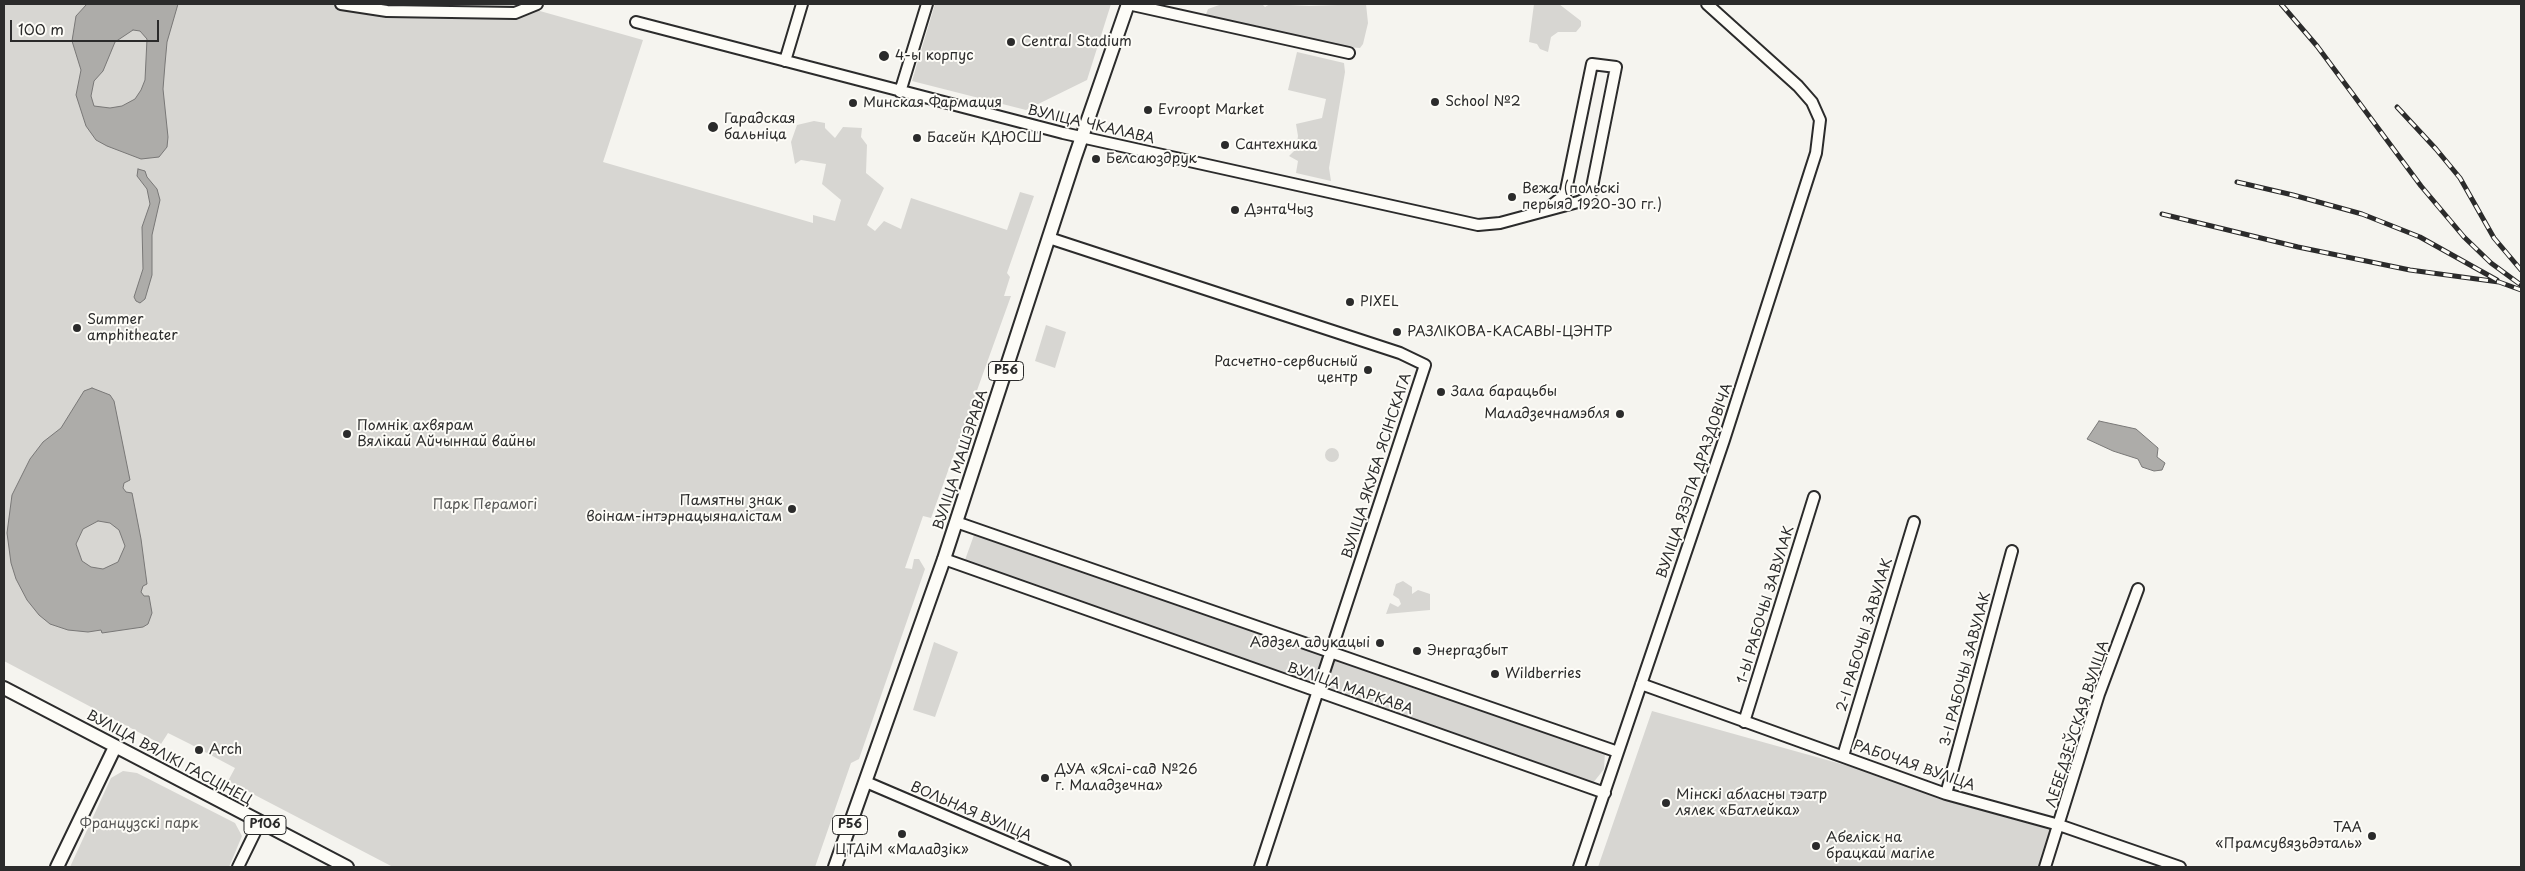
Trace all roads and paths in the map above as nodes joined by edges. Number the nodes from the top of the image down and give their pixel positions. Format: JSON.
{"nodes":[{"id":1,"x":341,"y":4,"type":"edge"},
{"id":2,"x":537,"y":4,"type":"edge"},
{"id":3,"x":802,"y":4,"type":"edge"},
{"id":4,"x":927,"y":4,"type":"edge"},
{"id":5,"x":1128,"y":4,"type":"edge"},
{"id":6,"x":1707,"y":4,"type":"edge"},
{"id":7,"x":636,"y":22,"type":"dead end"},
{"id":8,"x":1349,"y":53,"type":"dead end"},
{"id":9,"x":785,"y":61,"type":"junction"},
{"id":10,"x":896,"y":91,"type":"junction"},
{"id":11,"x":1082,"y":138,"type":"junction"},
{"id":12,"x":1544,"y":211,"type":"junction"},
{"id":13,"x":1048,"y":238,"type":"junction"},
{"id":14,"x":1814,"y":496,"type":"dead end"},
{"id":15,"x":956,"y":522,"type":"junction"},
{"id":16,"x":1914,"y":522,"type":"dead end"},
{"id":17,"x":2012,"y":551,"type":"dead end"},
{"id":18,"x":944,"y":559,"type":"junction"},
{"id":19,"x":2138,"y":589,"type":"dead end"},
{"id":20,"x":1330,"y":653,"type":"junction"},
{"id":21,"x":1642,"y":684,"type":"junction"},
{"id":22,"x":4,"y":688,"type":"edge"},
{"id":23,"x":1319,"y":692,"type":"junction"},
{"id":24,"x":1744,"y":722,"type":"junction"},
{"id":25,"x":115,"y":747,"type":"junction"},
{"id":26,"x":1618,"y":752,"type":"junction"},
{"id":27,"x":1843,"y":756,"type":"junction"},
{"id":28,"x":866,"y":782,"type":"junction"},
{"id":29,"x":1605,"y":793,"type":"junction"},
{"id":30,"x":1946,"y":794,"type":"junction"},
{"id":31,"x":260,"y":822,"type":"junction"},
{"id":32,"x":2060,"y":825,"type":"junction"},
{"id":33,"x":57,"y":867,"type":"edge"},
{"id":34,"x":238,"y":867,"type":"edge"},
{"id":35,"x":347,"y":867,"type":"edge"},
{"id":36,"x":835,"y":867,"type":"edge"},
{"id":37,"x":1065,"y":867,"type":"edge"},
{"id":38,"x":1260,"y":867,"type":"edge"},
{"id":39,"x":1580,"y":867,"type":"edge"},
{"id":40,"x":2045,"y":867,"type":"edge"},
{"id":41,"x":2180,"y":867,"type":"edge"}],
"edges":[{"from":1,"to":2,"type":"street"},
{"from":3,"to":9,"type":"street"},
{"from":4,"to":10,"type":"street"},
{"from":5,"to":8,"type":"street"},
{"from":5,"to":11,"type":"main road","name":"ВУЛІЦА МАШЭРАВА","number":"Р56"},
{"from":6,"to":21,"type":"street","name":"ВУЛІЦА ЯЗЭПА ДРАЗДОВІЧА"},
{"from":7,"to":9,"type":"street","name":"ВУЛІЦА ЧКАЛАВА"},
{"from":9,"to":10,"type":"street","name":"ВУЛІЦА ЧКАЛАВА"},
{"from":10,"to":11,"type":"street","name":"ВУЛІЦА ЧКАЛАВА"},
{"from":11,"to":12,"type":"street","name":"ВУЛІЦА ЧКАЛАВА"},
{"from":11,"to":13,"type":"main road","name":"ВУЛІЦА МАШЭРАВА","number":"Р56"},
{"from":12,"to":12,"type":"street","name":"ВУЛІЦА ЧКАЛАВА"},
{"from":13,"to":15,"type":"main road","name":"ВУЛІЦА МАШЭРАВА","number":"Р56"},
{"from":13,"to":20,"type":"street","name":"ВУЛІЦА ЯКУБА ЯСІНСКАГА"},
{"from":14,"to":24,"type":"street","name":"1-Ы РАБОЧЫ ЗАВУЛАК"},
{"from":15,"to":18,"type":"main road","name":"ВУЛІЦА МАШЭРАВА","number":"Р56"},
{"from":15,"to":20,"type":"street","name":"ВУЛІЦА МАРКАВА"},
{"from":16,"to":27,"type":"street","name":"2-І РАБОЧЫ ЗАВУЛАК"},
{"from":17,"to":30,"type":"street","name":"3-І РАБОЧЫ ЗАВУЛАК"},
{"from":18,"to":23,"type":"street","name":"ВУЛІЦА МАРКАВА"},
{"from":18,"to":28,"type":"main road","name":"ВУЛІЦА МАШЭРАВА","number":"Р56"},
{"from":19,"to":32,"type":"street","name":"ЛЕБЕДЗЕЎСКАЯ ВУЛІЦА"},
{"from":20,"to":23,"type":"street","name":"ВУЛІЦА ЯКУБА ЯСІНСКАГА"},
{"from":20,"to":26,"type":"street","name":"ВУЛІЦА МАРКАВА"},
{"from":21,"to":24,"type":"street","name":"РАБОЧАЯ ВУЛІЦА"},
{"from":21,"to":26,"type":"street","name":"ВУЛІЦА ЯЗЭПА ДРАЗДОВІЧА"},
{"from":22,"to":25,"type":"main road","name":"ВУЛІЦА ВЯЛІКІ ГАСЦІНЕЦ","number":"Р106"},
{"from":23,"to":29,"type":"street","name":"ВУЛІЦА МАРКАВА"},
{"from":23,"to":38,"type":"street","name":"ВУЛІЦА ЯКУБА ЯСІНСКАГА"},
{"from":24,"to":27,"type":"street","name":"РАБОЧАЯ ВУЛІЦА"},
{"from":25,"to":31,"type":"main road","name":"ВУЛІЦА ВЯЛІКІ ГАСЦІНЕЦ","number":"Р106"},
{"from":25,"to":33,"type":"main road"},
{"from":26,"to":29,"type":"street","name":"ВУЛІЦА ЯЗЭПА ДРАЗДОВІЧА"},
{"from":27,"to":30,"type":"street","name":"РАБОЧАЯ ВУЛІЦА"},
{"from":28,"to":36,"type":"main road","name":"ВУЛІЦА МАШЭРАВА","number":"Р56"},
{"from":28,"to":37,"type":"street","name":"ВОЛЬНАЯ ВУЛІЦА"},
{"from":29,"to":39,"type":"street","name":"ВУЛІЦА ЯЗЭПА ДРАЗДОВІЧА"},
{"from":30,"to":32,"type":"street","name":"РАБОЧАЯ ВУЛІЦА"},
{"from":31,"to":34,"type":"street"},
{"from":31,"to":35,"type":"main road","name":"ВУЛІЦА ВЯЛІКІ ГАСЦІНЕЦ","number":"Р106"},
{"from":32,"to":40,"type":"street","name":"ЛЕБЕДЗЕЎСКАЯ ВУЛІЦА"},
{"from":32,"to":41,"type":"street","name":"РАБОЧАЯ ВУЛІЦА"}]}
